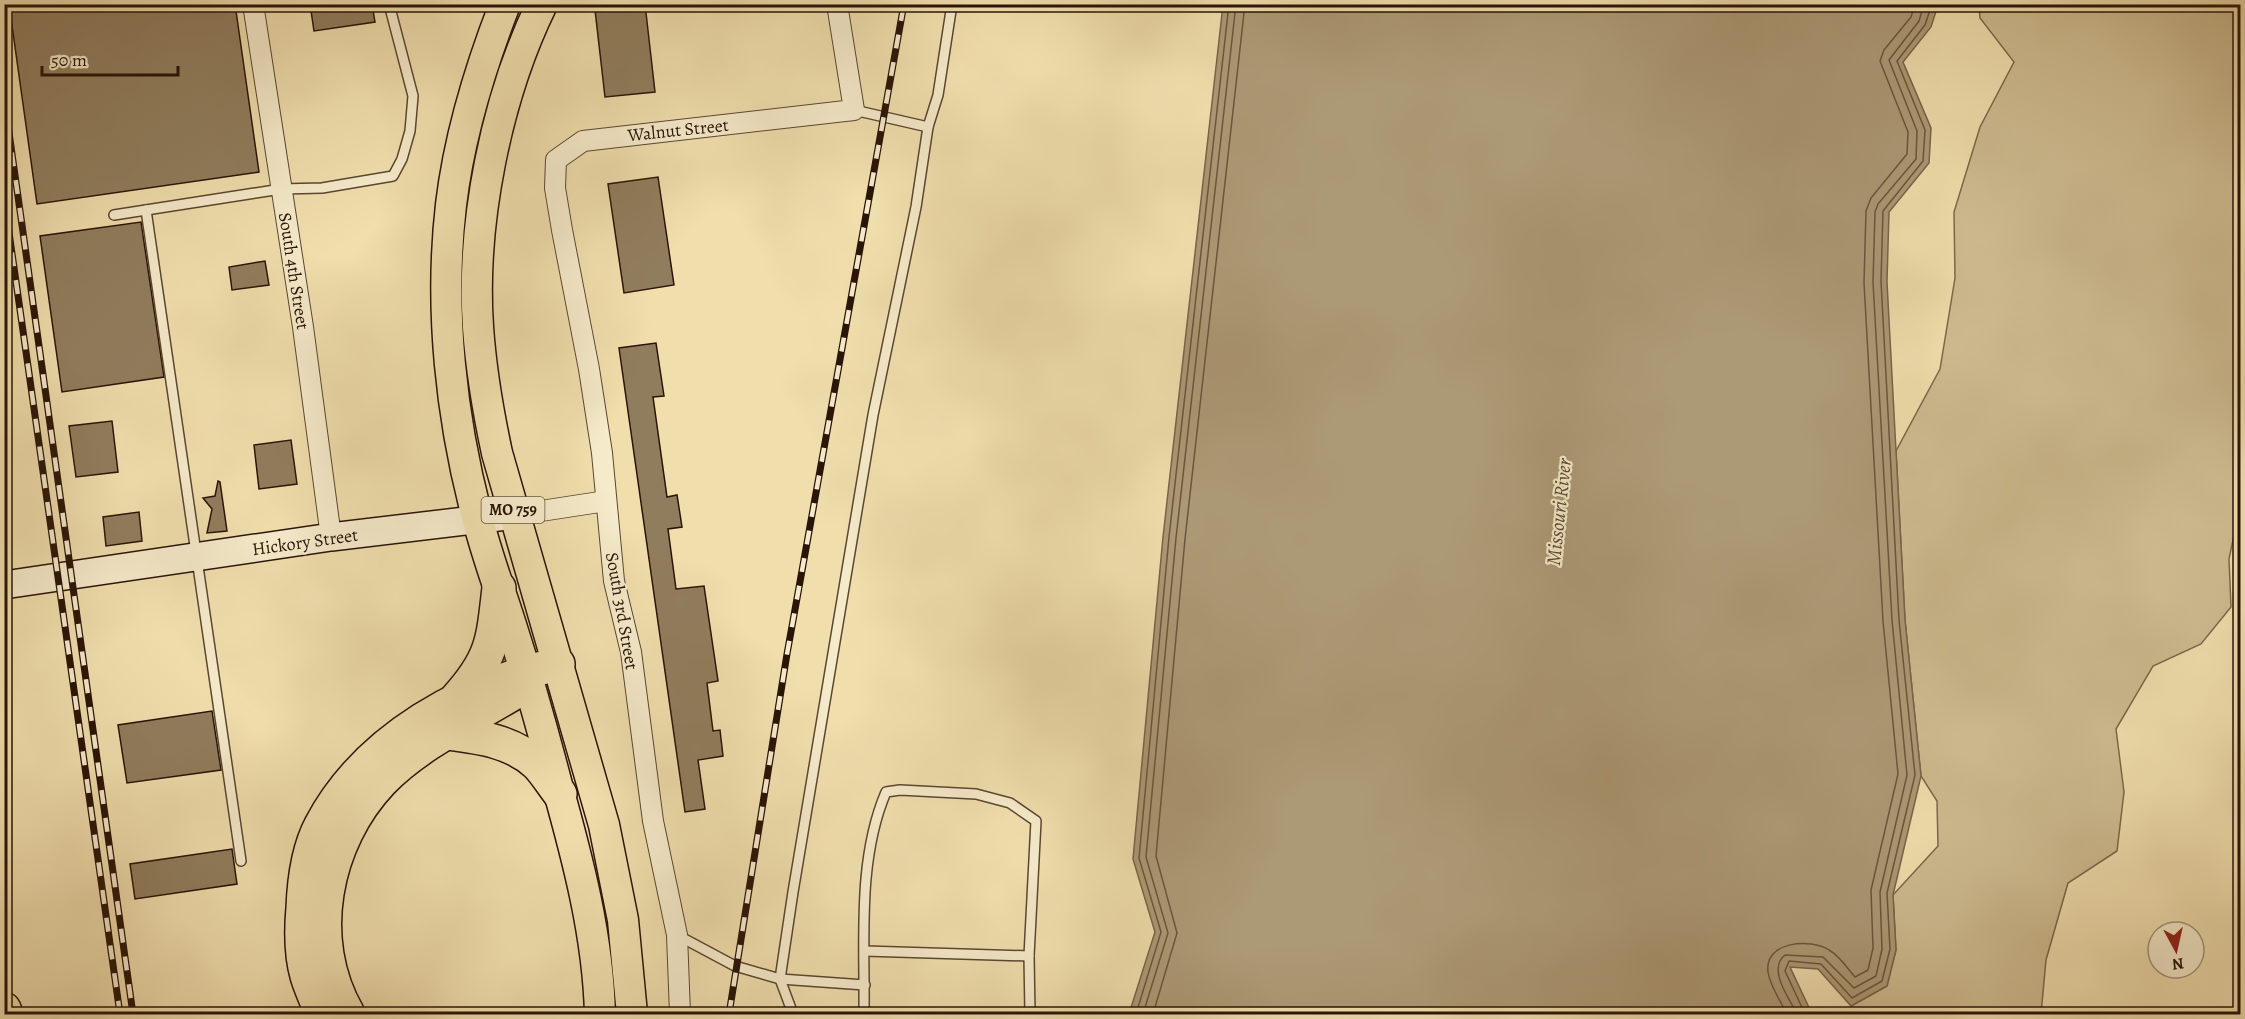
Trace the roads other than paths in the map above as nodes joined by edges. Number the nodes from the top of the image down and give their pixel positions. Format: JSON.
{"nodes":[{"id":1,"x":253,"y":4,"type":"edge"},
{"id":2,"x":389,"y":4,"type":"edge"},
{"id":3,"x":505,"y":4,"type":"edge"},
{"id":4,"x":542,"y":4,"type":"edge"},
{"id":5,"x":837,"y":4,"type":"edge"},
{"id":6,"x":952,"y":4,"type":"edge"},
{"id":7,"x":854,"y":110,"type":"junction"},
{"id":8,"x":928,"y":127,"type":"junction"},
{"id":9,"x":281,"y":189,"type":"junction"},
{"id":10,"x":558,"y":208,"type":"joint"},
{"id":11,"x":146,"y":210,"type":"junction"},
{"id":12,"x":114,"y":215,"type":"dead end"},
{"id":13,"x":606,"y":501,"type":"junction"},
{"id":14,"x":515,"y":515,"type":"junction"},
{"id":15,"x":478,"y":520,"type":"junction"},
{"id":16,"x":331,"y":537,"type":"junction"},
{"id":17,"x":199,"y":557,"type":"junction"},
{"id":18,"x":4,"y":585,"type":"edge"},
{"id":19,"x":499,"y":588,"type":"junction"},
{"id":20,"x":558,"y":664,"type":"junction"},
{"id":21,"x":528,"y":677,"type":"junction"},
{"id":22,"x":456,"y":699,"type":"junction"},
{"id":23,"x":448,"y":733,"type":"junction"},
{"id":24,"x":560,"y":794,"type":"junction"},
{"id":25,"x":241,"y":861,"type":"dead end"},
{"id":26,"x":677,"y":935,"type":"junction"},
{"id":27,"x":865,"y":951,"type":"junction"},
{"id":28,"x":1029,"y":956,"type":"junction"},
{"id":29,"x":780,"y":979,"type":"junction"},
{"id":30,"x":865,"y":985,"type":"junction"},
{"id":31,"x":4,"y":1009,"type":"edge"},
{"id":32,"x":6,"y":1014,"type":"edge"},
{"id":33,"x":322,"y":1014,"type":"edge"},
{"id":34,"x":348,"y":1014,"type":"edge"},
{"id":35,"x":600,"y":1014,"type":"edge"},
{"id":36,"x":632,"y":1014,"type":"edge"},
{"id":37,"x":680,"y":1014,"type":"edge"},
{"id":38,"x":793,"y":1014,"type":"edge"},
{"id":39,"x":864,"y":1014,"type":"edge"},
{"id":40,"x":1030,"y":1014,"type":"edge"}],
"edges":[{"from":1,"to":9,"type":"street","name":"South 4th Street"},
{"from":2,"to":9,"type":"lane"},
{"from":3,"to":15,"type":"main road","number":"MO 759"},
{"from":4,"to":14,"type":"main road","number":"MO 759"},
{"from":5,"to":7,"type":"street"},
{"from":6,"to":8,"type":"lane"},
{"from":7,"to":8,"type":"lane"},
{"from":7,"to":10,"type":"street","name":"Walnut Street"},
{"from":8,"to":29,"type":"lane"},
{"from":9,"to":11,"type":"lane"},
{"from":9,"to":16,"type":"street","name":"South 4th Street"},
{"from":10,"to":13,"type":"street","name":"South 3rd Street"},
{"from":11,"to":12,"type":"lane"},
{"from":11,"to":17,"type":"lane"},
{"from":13,"to":14,"type":"street","name":"Hickory Street"},
{"from":13,"to":26,"type":"street","name":"South 3rd Street"},
{"from":14,"to":15,"type":"street","name":"Hickory Street"},
{"from":14,"to":20,"type":"main road","number":"MO 759"},
{"from":15,"to":16,"type":"street","name":"Hickory Street"},
{"from":15,"to":19,"type":"main road","number":"MO 759"},
{"from":16,"to":17,"type":"street","name":"Hickory Street"},
{"from":17,"to":18,"type":"street","name":"Hickory Street"},
{"from":17,"to":25,"type":"lane"},
{"from":19,"to":21,"type":"main road","number":"MO 759"},
{"from":19,"to":22,"type":"highway"},
{"from":20,"to":21,"type":"highway"},
{"from":20,"to":36,"type":"main road","number":"MO 759"},
{"from":21,"to":22,"type":"highway"},
{"from":21,"to":23,"type":"highway"},
{"from":21,"to":24,"type":"main road","number":"MO 759"},
{"from":22,"to":33,"type":"highway"},
{"from":23,"to":24,"type":"highway"},
{"from":23,"to":34,"type":"highway"},
{"from":24,"to":35,"type":"main road","number":"MO 759"},
{"from":26,"to":29,"type":"lane"},
{"from":26,"to":37,"type":"street","name":"South 3rd Street"},
{"from":27,"to":28,"type":"lane"},
{"from":27,"to":28,"type":"lane"},
{"from":27,"to":30,"type":"lane"},
{"from":28,"to":40,"type":"lane"},
{"from":29,"to":30,"type":"lane"},
{"from":29,"to":38,"type":"lane"},
{"from":30,"to":39,"type":"lane"},
{"from":31,"to":32,"type":"highway"}]}
